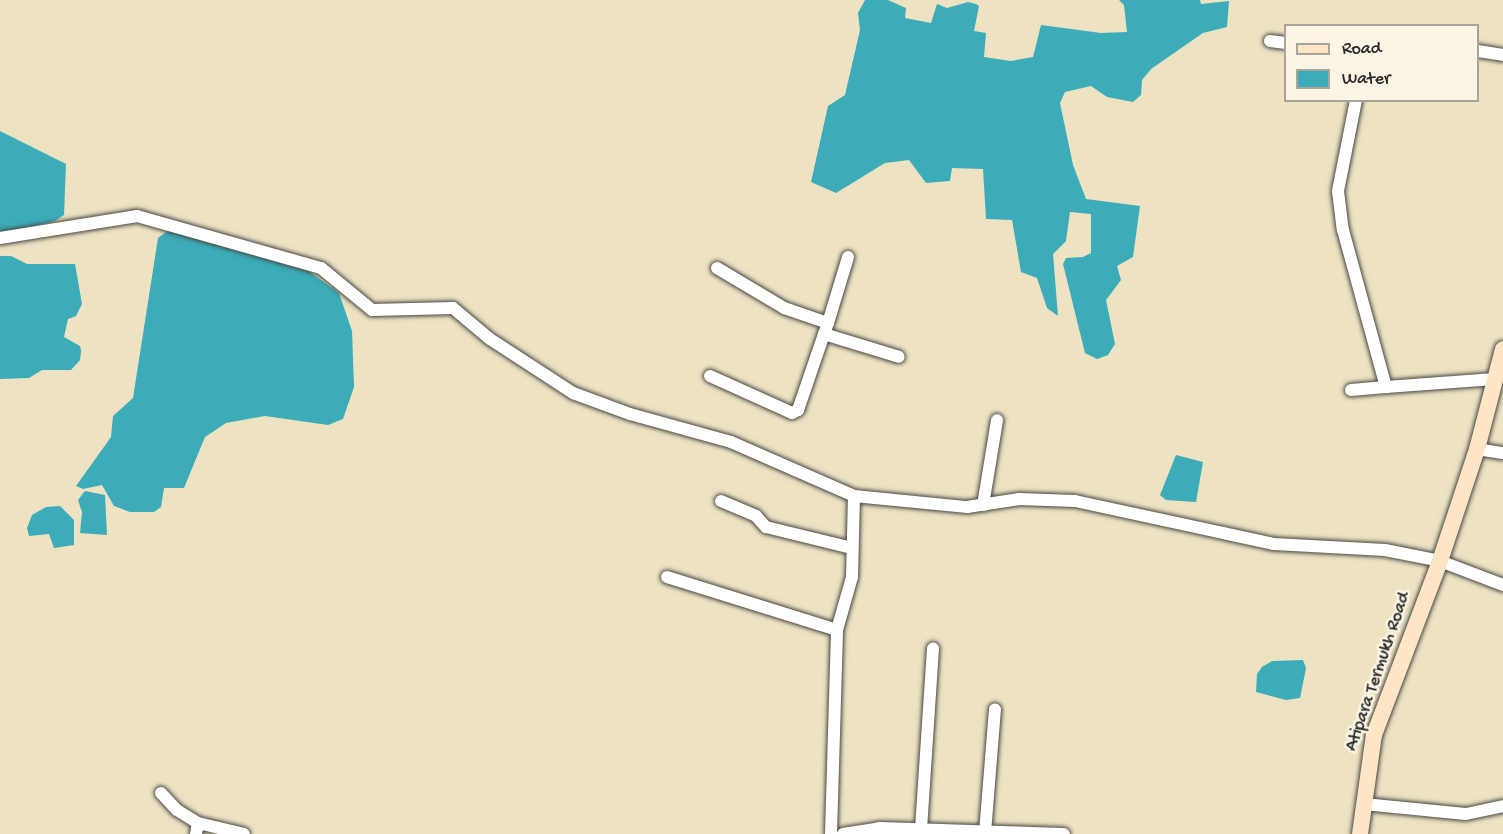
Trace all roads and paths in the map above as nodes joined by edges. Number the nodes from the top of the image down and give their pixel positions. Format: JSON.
{"nodes":[{"id":1,"x":1270,"y":41,"type":"dead end"},
{"id":2,"x":1284,"y":42,"type":"edge"},
{"id":3,"x":1479,"y":51,"type":"edge"},
{"id":4,"x":1503,"y":55,"type":"edge"},
{"id":5,"x":1356,"y":102,"type":"edge"},
{"id":6,"x":0,"y":238,"type":"edge"},
{"id":7,"x":848,"y":257,"type":"dead end"},
{"id":8,"x":717,"y":268,"type":"dead end"},
{"id":9,"x":826,"y":328,"type":"junction"},
{"id":10,"x":1502,"y":356,"type":"edge"},
{"id":11,"x":899,"y":357,"type":"dead end"},
{"id":12,"x":710,"y":376,"type":"dead end"},
{"id":13,"x":1495,"y":378,"type":"junction"},
{"id":14,"x":1386,"y":387,"type":"junction"},
{"id":15,"x":1351,"y":390,"type":"dead end"},
{"id":16,"x":997,"y":420,"type":"dead end"},
{"id":17,"x":1477,"y":449,"type":"junction"},
{"id":18,"x":1503,"y":453,"type":"edge"},
{"id":19,"x":854,"y":496,"type":"junction"},
{"id":20,"x":721,"y":501,"type":"dead end"},
{"id":21,"x":983,"y":505,"type":"junction"},
{"id":22,"x":852,"y":548,"type":"junction"},
{"id":23,"x":1440,"y":561,"type":"junction"},
{"id":24,"x":667,"y":577,"type":"dead end"},
{"id":25,"x":1503,"y":585,"type":"edge"},
{"id":26,"x":837,"y":630,"type":"junction"},
{"id":27,"x":933,"y":648,"type":"dead end"},
{"id":28,"x":995,"y":709,"type":"dead end"},
{"id":29,"x":162,"y":793,"type":"dead end"},
{"id":30,"x":1364,"y":804,"type":"junction"},
{"id":31,"x":1503,"y":806,"type":"edge"},
{"id":32,"x":197,"y":829,"type":"edge"},
{"id":33,"x":921,"y":829,"type":"junction"},
{"id":34,"x":985,"y":833,"type":"edge"},
{"id":35,"x":244,"y":834,"type":"edge"},
{"id":36,"x":831,"y":834,"type":"edge"},
{"id":37,"x":843,"y":834,"type":"edge"},
{"id":38,"x":1064,"y":834,"type":"edge"},
{"id":39,"x":1360,"y":834,"type":"edge"}],
"edges":[{"from":1,"to":2,"type":"street"},
{"from":3,"to":4,"type":"street"},
{"from":5,"to":14,"type":"street"},
{"from":6,"to":19,"type":"street"},
{"from":7,"to":9,"type":"street"},
{"from":8,"to":9,"type":"street"},
{"from":9,"to":11,"type":"street"},
{"from":9,"to":12,"type":"street"},
{"from":10,"to":13,"type":"main road","name":"Atipara Termukh Road"},
{"from":13,"to":14,"type":"street"},
{"from":13,"to":17,"type":"main road","name":"Atipara Termukh Road"},
{"from":14,"to":15,"type":"street"},
{"from":16,"to":21,"type":"street"},
{"from":17,"to":18,"type":"street"},
{"from":17,"to":23,"type":"main road","name":"Atipara Termukh Road"},
{"from":19,"to":21,"type":"street"},
{"from":19,"to":22,"type":"street"},
{"from":20,"to":22,"type":"street"},
{"from":21,"to":23,"type":"street"},
{"from":22,"to":26,"type":"street"},
{"from":23,"to":25,"type":"street"},
{"from":23,"to":30,"type":"main road","name":"Atipara Termukh Road"},
{"from":24,"to":26,"type":"street"},
{"from":26,"to":36,"type":"street"},
{"from":27,"to":33,"type":"street"},
{"from":28,"to":34,"type":"street"},
{"from":29,"to":32,"type":"street"},
{"from":30,"to":31,"type":"street"},
{"from":30,"to":39,"type":"main road","name":"Atipara Termukh Road"},
{"from":32,"to":35,"type":"street"},
{"from":33,"to":34,"type":"street"},
{"from":33,"to":37,"type":"street"},
{"from":34,"to":38,"type":"street"}]}
